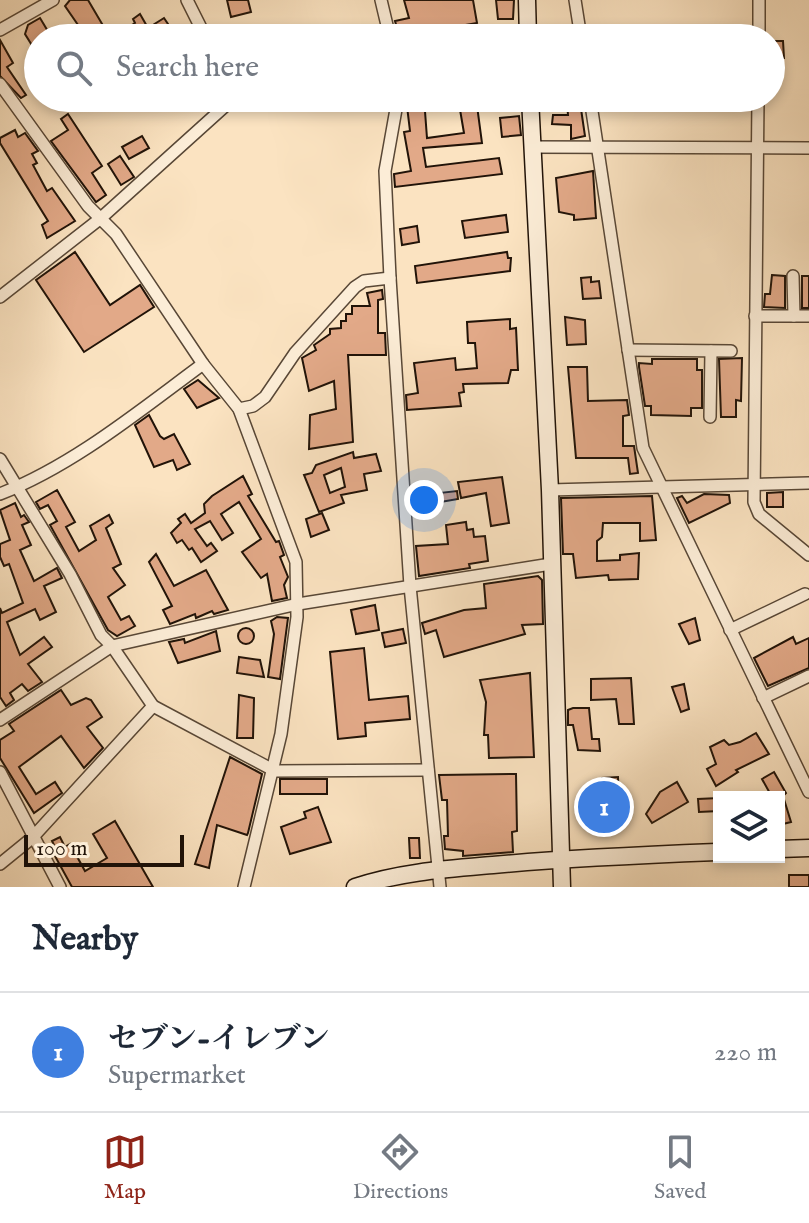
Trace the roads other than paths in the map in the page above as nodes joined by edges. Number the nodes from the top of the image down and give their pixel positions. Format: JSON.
{"nodes":[{"id":1,"x":53,"y":0,"type":"edge"},
{"id":2,"x":187,"y":0,"type":"edge"},
{"id":3,"x":381,"y":0,"type":"edge"},
{"id":4,"x":527,"y":0,"type":"edge"},
{"id":5,"x":575,"y":0,"type":"edge"},
{"id":6,"x":759,"y":0,"type":"edge"},
{"id":7,"x":199,"y":24,"type":"edge"},
{"id":8,"x":387,"y":24,"type":"edge"},
{"id":9,"x":528,"y":24,"type":"edge"},
{"id":10,"x":579,"y":24,"type":"edge"},
{"id":11,"x":759,"y":24,"type":"edge"},
{"id":12,"x":0,"y":30,"type":"edge"},
{"id":13,"x":0,"y":84,"type":"edge"},
{"id":14,"x":218,"y":112,"type":"edge"},
{"id":15,"x":396,"y":112,"type":"edge"},
{"id":16,"x":530,"y":112,"type":"edge"},
{"id":17,"x":593,"y":112,"type":"edge"},
{"id":18,"x":758,"y":112,"type":"edge"},
{"id":19,"x":531,"y":147,"type":"junction"},
{"id":20,"x":599,"y":147,"type":"junction"},
{"id":21,"x":757,"y":147,"type":"junction"},
{"id":22,"x":809,"y":148,"type":"edge"},
{"id":23,"x":101,"y":218,"type":"junction"},
{"id":24,"x":793,"y":276,"type":"dead end"},
{"id":25,"x":390,"y":278,"type":"junction"},
{"id":26,"x":0,"y":297,"type":"edge"},
{"id":27,"x":755,"y":316,"type":"junction"},
{"id":28,"x":794,"y":316,"type":"junction"},
{"id":29,"x":809,"y":316,"type":"edge"},
{"id":30,"x":628,"y":350,"type":"junction"},
{"id":31,"x":711,"y":351,"type":"junction"},
{"id":32,"x":731,"y":351,"type":"dead end"},
{"id":33,"x":203,"y":364,"type":"junction"},
{"id":34,"x":239,"y":409,"type":"junction"},
{"id":35,"x":710,"y":417,"type":"dead end"},
{"id":36,"x":0,"y":459,"type":"edge"},
{"id":37,"x":809,"y":483,"type":"edge"},
{"id":38,"x":754,"y":484,"type":"junction"},
{"id":39,"x":18,"y":487,"type":"junction"},
{"id":40,"x":659,"y":487,"type":"junction"},
{"id":41,"x":550,"y":490,"type":"junction"},
{"id":42,"x":0,"y":494,"type":"edge"},
{"id":43,"x":809,"y":555,"type":"edge"},
{"id":44,"x":551,"y":564,"type":"junction"},
{"id":45,"x":410,"y":586,"type":"junction"},
{"id":46,"x":805,"y":594,"type":"dead end"},
{"id":47,"x":298,"y":604,"type":"junction"},
{"id":48,"x":730,"y":630,"type":"junction"},
{"id":49,"x":112,"y":646,"type":"junction"},
{"id":50,"x":809,"y":676,"type":"edge"},
{"id":51,"x":763,"y":698,"type":"junction"},
{"id":52,"x":153,"y":706,"type":"junction"},
{"id":53,"x":0,"y":720,"type":"edge"},
{"id":54,"x":428,"y":770,"type":"junction"},
{"id":55,"x":275,"y":771,"type":"junction"},
{"id":56,"x":0,"y":772,"type":"edge"},
{"id":57,"x":809,"y":792,"type":"edge"},
{"id":58,"x":32,"y":838,"type":"junction"},
{"id":59,"x":809,"y":848,"type":"edge"},
{"id":60,"x":785,"y":849,"type":"edge"},
{"id":61,"x":713,"y":852,"type":"edge"},
{"id":62,"x":562,"y":859,"type":"junction"},
{"id":63,"x":0,"y":864,"type":"edge"},
{"id":64,"x":440,"y":870,"type":"junction"},
{"id":65,"x":60,"y":887,"type":"edge"},
{"id":66,"x":244,"y":887,"type":"edge"},
{"id":67,"x":355,"y":887,"type":"edge"},
{"id":68,"x":440,"y":887,"type":"edge"},
{"id":69,"x":562,"y":887,"type":"edge"}],
"edges":[{"from":1,"to":12,"type":"street"},
{"from":2,"to":7,"type":"street"},
{"from":3,"to":8,"type":"street"},
{"from":4,"to":9,"type":"street"},
{"from":5,"to":10,"type":"street"},
{"from":6,"to":11,"type":"street"},
{"from":13,"to":23,"type":"street"},
{"from":14,"to":23,"type":"street"},
{"from":15,"to":25,"type":"street"},
{"from":16,"to":19,"type":"street"},
{"from":17,"to":20,"type":"street"},
{"from":18,"to":21,"type":"street"},
{"from":19,"to":20,"type":"street"},
{"from":19,"to":41,"type":"street"},
{"from":20,"to":21,"type":"street"},
{"from":20,"to":30,"type":"street"},
{"from":21,"to":22,"type":"street"},
{"from":21,"to":27,"type":"street"},
{"from":23,"to":26,"type":"street"},
{"from":23,"to":33,"type":"street"},
{"from":24,"to":28,"type":"street"},
{"from":25,"to":34,"type":"street"},
{"from":25,"to":45,"type":"street"},
{"from":27,"to":28,"type":"street"},
{"from":27,"to":38,"type":"street"},
{"from":28,"to":29,"type":"street"},
{"from":30,"to":31,"type":"street"},
{"from":30,"to":40,"type":"street"},
{"from":31,"to":32,"type":"street"},
{"from":31,"to":35,"type":"street"},
{"from":33,"to":34,"type":"street"},
{"from":33,"to":39,"type":"street"},
{"from":34,"to":47,"type":"street"},
{"from":36,"to":39,"type":"street"},
{"from":37,"to":38,"type":"street"},
{"from":38,"to":40,"type":"street"},
{"from":38,"to":43,"type":"street"},
{"from":39,"to":42,"type":"street"},
{"from":39,"to":49,"type":"street"},
{"from":40,"to":41,"type":"street"},
{"from":40,"to":48,"type":"street"},
{"from":41,"to":44,"type":"street"},
{"from":44,"to":45,"type":"street"},
{"from":44,"to":62,"type":"street"},
{"from":45,"to":47,"type":"street"},
{"from":45,"to":54,"type":"street"},
{"from":46,"to":48,"type":"street"},
{"from":47,"to":49,"type":"street"},
{"from":47,"to":55,"type":"street"},
{"from":48,"to":51,"type":"street"},
{"from":49,"to":52,"type":"street"},
{"from":49,"to":53,"type":"street"},
{"from":50,"to":51,"type":"street"},
{"from":51,"to":57,"type":"street"},
{"from":52,"to":55,"type":"street"},
{"from":52,"to":58,"type":"street"},
{"from":54,"to":55,"type":"street"},
{"from":54,"to":64,"type":"street"},
{"from":55,"to":66,"type":"street"},
{"from":56,"to":58,"type":"street"},
{"from":58,"to":63,"type":"street"},
{"from":58,"to":65,"type":"street"},
{"from":59,"to":60,"type":"street"},
{"from":61,"to":62,"type":"street"},
{"from":62,"to":64,"type":"street"},
{"from":62,"to":69,"type":"street"},
{"from":64,"to":67,"type":"street"},
{"from":64,"to":68,"type":"street"}]}
